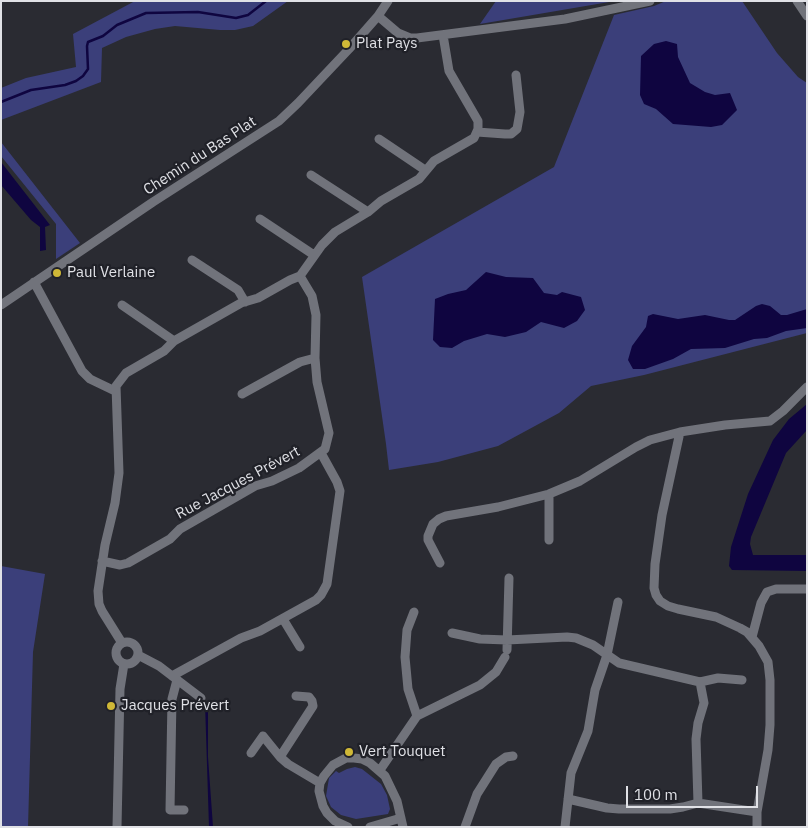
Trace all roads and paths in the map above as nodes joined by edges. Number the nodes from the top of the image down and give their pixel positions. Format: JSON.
{"nodes":[{"id":1,"x":388,"y":1,"type":"edge"},
{"id":2,"x":650,"y":1,"type":"edge"},
{"id":3,"x":797,"y":1,"type":"edge"},
{"id":4,"x":378,"y":16,"type":"junction"},
{"id":5,"x":807,"y":16,"type":"edge"},
{"id":6,"x":443,"y":35,"type":"junction"},
{"id":7,"x":516,"y":74,"type":"dead end"},
{"id":8,"x":477,"y":132,"type":"junction"},
{"id":9,"x":379,"y":139,"type":"dead end"},
{"id":10,"x":425,"y":170,"type":"junction"},
{"id":11,"x":311,"y":175,"type":"dead end"},
{"id":12,"x":368,"y":212,"type":"junction"},
{"id":13,"x":260,"y":219,"type":"dead end"},
{"id":14,"x":314,"y":255,"type":"junction"},
{"id":15,"x":192,"y":260,"type":"dead end"},
{"id":16,"x":300,"y":276,"type":"junction"},
{"id":17,"x":34,"y":282,"type":"junction"},
{"id":18,"x":246,"y":302,"type":"junction"},
{"id":19,"x":122,"y":304,"type":"dead end"},
{"id":20,"x":1,"y":305,"type":"edge"},
{"id":21,"x":174,"y":341,"type":"junction"},
{"id":22,"x":315,"y":358,"type":"junction"},
{"id":23,"x":807,"y":387,"type":"edge"},
{"id":24,"x":115,"y":391,"type":"junction"},
{"id":25,"x":242,"y":394,"type":"dead end"},
{"id":26,"x":680,"y":432,"type":"junction"},
{"id":27,"x":321,"y":453,"type":"junction"},
{"id":28,"x":549,"y":494,"type":"junction"},
{"id":29,"x":549,"y":540,"type":"dead end"},
{"id":30,"x":102,"y":561,"type":"junction"},
{"id":31,"x":440,"y":563,"type":"dead end"},
{"id":32,"x":509,"y":578,"type":"dead end"},
{"id":33,"x":807,"y":589,"type":"edge"},
{"id":34,"x":618,"y":602,"type":"dead end"},
{"id":35,"x":414,"y":612,"type":"dead end"},
{"id":36,"x":283,"y":618,"type":"junction"},
{"id":37,"x":452,"y":633,"type":"dead end"},
{"id":38,"x":752,"y":637,"type":"junction"},
{"id":39,"x":122,"y":643,"type":"junction"},
{"id":40,"x":300,"y":647,"type":"dead end"},
{"id":41,"x":506,"y":649,"type":"junction"},
{"id":42,"x":138,"y":655,"type":"junction"},
{"id":43,"x":607,"y":655,"type":"junction"},
{"id":44,"x":124,"y":664,"type":"junction"},
{"id":45,"x":175,"y":678,"type":"junction"},
{"id":46,"x":742,"y":680,"type":"dead end"},
{"id":47,"x":700,"y":682,"type":"junction"},
{"id":48,"x":296,"y":696,"type":"dead end"},
{"id":49,"x":201,"y":698,"type":"dead end"},
{"id":50,"x":417,"y":716,"type":"junction"},
{"id":51,"x":251,"y":752,"type":"dead end"},
{"id":52,"x":513,"y":756,"type":"dead end"},
{"id":53,"x":280,"y":758,"type":"junction"},
{"id":54,"x":380,"y":770,"type":"junction"},
{"id":55,"x":320,"y":783,"type":"junction"},
{"id":56,"x":568,"y":799,"type":"junction"},
{"id":57,"x":698,"y":803,"type":"junction"},
{"id":58,"x":184,"y":810,"type":"dead end"},
{"id":59,"x":757,"y":812,"type":"junction"},
{"id":60,"x":402,"y":822,"type":"edge"},
{"id":61,"x":334,"y":824,"type":"edge"},
{"id":62,"x":117,"y":825,"type":"edge"},
{"id":63,"x":348,"y":827,"type":"edge"},
{"id":64,"x":370,"y":827,"type":"edge"},
{"id":65,"x":465,"y":827,"type":"edge"},
{"id":66,"x":565,"y":827,"type":"edge"},
{"id":67,"x":757,"y":827,"type":"edge"}],
"edges":[{"from":1,"to":4,"type":"street","name":"Chemin du Bas Plat"},
{"from":2,"to":6,"type":"street"},
{"from":3,"to":5,"type":"street"},
{"from":4,"to":6,"type":"street"},
{"from":4,"to":17,"type":"street","name":"Chemin du Bas Plat"},
{"from":6,"to":8,"type":"street"},
{"from":7,"to":8,"type":"street"},
{"from":8,"to":10,"type":"street"},
{"from":9,"to":10,"type":"street"},
{"from":10,"to":12,"type":"street"},
{"from":11,"to":12,"type":"street"},
{"from":12,"to":14,"type":"street"},
{"from":13,"to":14,"type":"street"},
{"from":14,"to":16,"type":"street"},
{"from":15,"to":18,"type":"street"},
{"from":16,"to":18,"type":"street"},
{"from":16,"to":22,"type":"street"},
{"from":17,"to":20,"type":"street","name":"Chemin du Bas Plat"},
{"from":17,"to":24,"type":"street"},
{"from":18,"to":21,"type":"street"},
{"from":19,"to":21,"type":"street"},
{"from":21,"to":24,"type":"street"},
{"from":22,"to":25,"type":"street"},
{"from":22,"to":27,"type":"street"},
{"from":23,"to":26,"type":"street"},
{"from":24,"to":30,"type":"street"},
{"from":26,"to":28,"type":"street"},
{"from":26,"to":38,"type":"street"},
{"from":27,"to":30,"type":"street","name":"Rue Jacques Prévert"},
{"from":27,"to":36,"type":"street","name":"Rue Jacques Prévert"},
{"from":28,"to":29,"type":"street"},
{"from":28,"to":31,"type":"street"},
{"from":30,"to":39,"type":"street"},
{"from":32,"to":41,"type":"street"},
{"from":33,"to":38,"type":"street"},
{"from":34,"to":43,"type":"street"},
{"from":35,"to":50,"type":"street"},
{"from":36,"to":40,"type":"street"},
{"from":36,"to":45,"type":"street","name":"Rue Jacques Prévert"},
{"from":37,"to":41,"type":"street"},
{"from":38,"to":59,"type":"street"},
{"from":39,"to":42,"type":"street"},
{"from":39,"to":44,"type":"street"},
{"from":41,"to":43,"type":"street"},
{"from":41,"to":50,"type":"street"},
{"from":42,"to":44,"type":"street"},
{"from":42,"to":45,"type":"street"},
{"from":43,"to":47,"type":"street"},
{"from":43,"to":56,"type":"street"},
{"from":44,"to":62,"type":"street"},
{"from":45,"to":49,"type":"street"},
{"from":45,"to":58,"type":"street"},
{"from":46,"to":47,"type":"street"},
{"from":47,"to":57,"type":"street"},
{"from":48,"to":53,"type":"street"},
{"from":50,"to":54,"type":"street"},
{"from":51,"to":53,"type":"street"},
{"from":52,"to":65,"type":"street"},
{"from":53,"to":55,"type":"street"},
{"from":54,"to":55,"type":"street"},
{"from":54,"to":60,"type":"street"},
{"from":55,"to":61,"type":"street"},
{"from":56,"to":57,"type":"street"},
{"from":56,"to":66,"type":"street"},
{"from":57,"to":59,"type":"street"},
{"from":59,"to":67,"type":"street"},
{"from":60,"to":64,"type":"street"},
{"from":61,"to":63,"type":"street"}]}
